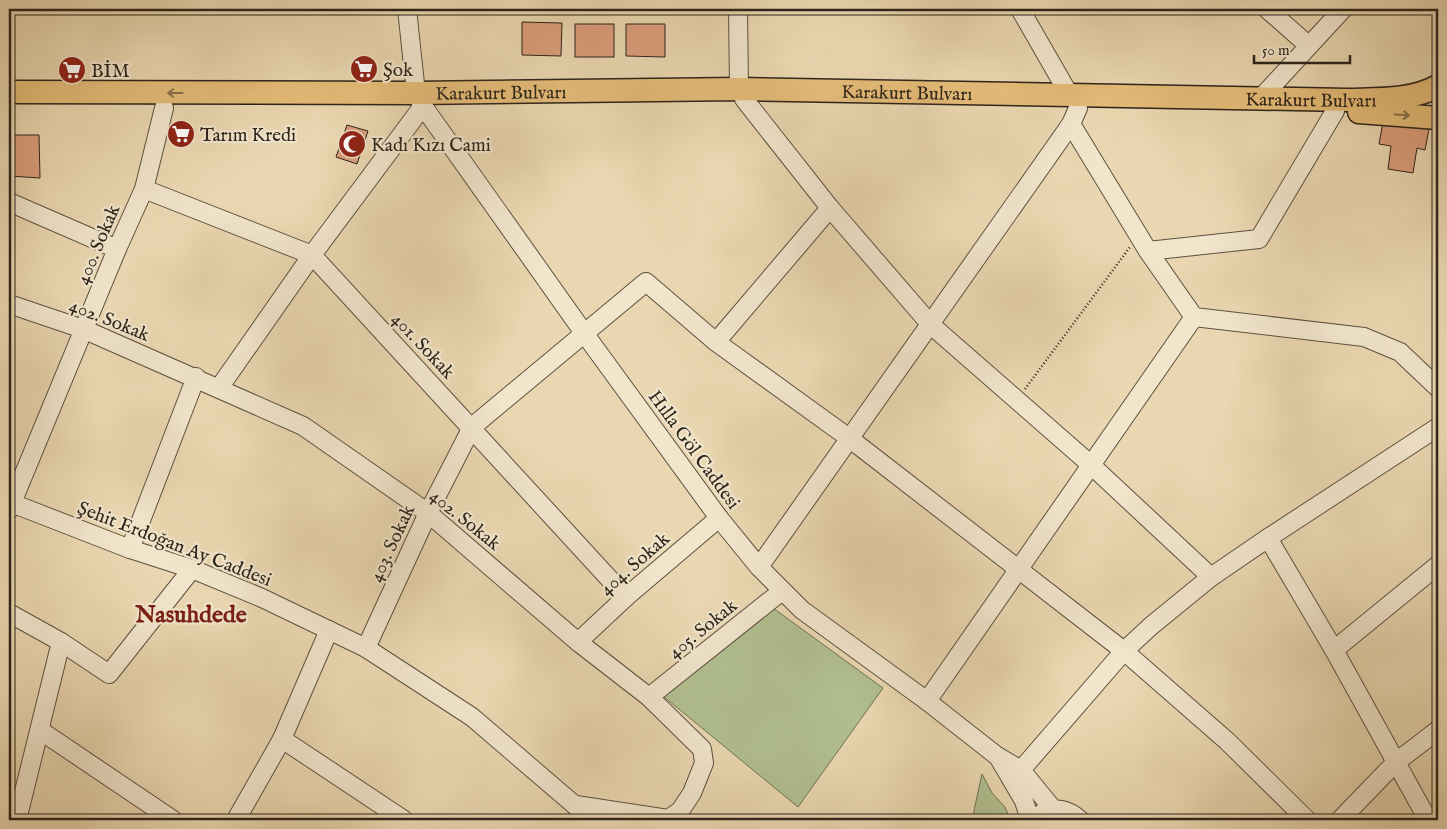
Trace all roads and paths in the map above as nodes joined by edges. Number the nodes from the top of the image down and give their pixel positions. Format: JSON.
{"nodes":[{"id":1,"x":408,"y":9,"type":"edge"},
{"id":2,"x":738,"y":9,"type":"edge"},
{"id":3,"x":1020,"y":9,"type":"edge"},
{"id":4,"x":1267,"y":9,"type":"edge"},
{"id":5,"x":1343,"y":9,"type":"edge"},
{"id":6,"x":1308,"y":45,"type":"junction"},
{"id":7,"x":1438,"y":86,"type":"edge"},
{"id":8,"x":9,"y":92,"type":"edge"},
{"id":9,"x":741,"y":94,"type":"junction"},
{"id":10,"x":420,"y":99,"type":"junction"},
{"id":11,"x":1260,"y":99,"type":"junction"},
{"id":12,"x":9,"y":106,"type":"edge"},
{"id":13,"x":164,"y":108,"type":"junction"},
{"id":14,"x":1073,"y":110,"type":"junction"},
{"id":15,"x":1335,"y":111,"type":"junction"},
{"id":16,"x":1438,"y":118,"type":"edge"},
{"id":17,"x":144,"y":189,"type":"junction"},
{"id":18,"x":9,"y":202,"type":"edge"},
{"id":19,"x":830,"y":208,"type":"junction"},
{"id":20,"x":1138,"y":235,"type":"junction"},
{"id":21,"x":117,"y":249,"type":"junction"},
{"id":22,"x":1148,"y":251,"type":"junction"},
{"id":23,"x":312,"y":255,"type":"junction"},
{"id":24,"x":9,"y":304,"type":"edge"},
{"id":25,"x":1194,"y":317,"type":"junction"},
{"id":26,"x":931,"y":325,"type":"junction"},
{"id":27,"x":84,"y":329,"type":"junction"},
{"id":28,"x":584,"y":333,"type":"junction"},
{"id":29,"x":716,"y":342,"type":"junction"},
{"id":30,"x":196,"y":378,"type":"junction"},
{"id":31,"x":219,"y":388,"type":"junction"},
{"id":32,"x":1438,"y":388,"type":"edge"},
{"id":33,"x":1017,"y":401,"type":"junction"},
{"id":34,"x":472,"y":427,"type":"junction"},
{"id":35,"x":1438,"y":427,"type":"edge"},
{"id":36,"x":849,"y":438,"type":"junction"},
{"id":37,"x":1090,"y":464,"type":"junction"},
{"id":38,"x":10,"y":505,"type":"edge"},
{"id":39,"x":428,"y":513,"type":"junction"},
{"id":40,"x":720,"y":518,"type":"junction"},
{"id":41,"x":1268,"y":538,"type":"junction"},
{"id":42,"x":130,"y":549,"type":"junction"},
{"id":43,"x":1438,"y":565,"type":"edge"},
{"id":44,"x":759,"y":567,"type":"junction"},
{"id":45,"x":192,"y":569,"type":"junction"},
{"id":46,"x":1017,"y":569,"type":"junction"},
{"id":47,"x":1212,"y":577,"type":"junction"},
{"id":48,"x":782,"y":592,"type":"junction"},
{"id":49,"x":626,"y":597,"type":"junction"},
{"id":50,"x":9,"y":613,"type":"edge"},
{"id":51,"x":329,"y":630,"type":"junction"},
{"id":52,"x":61,"y":642,"type":"junction"},
{"id":53,"x":578,"y":642,"type":"junction"},
{"id":54,"x":366,"y":648,"type":"junction"},
{"id":55,"x":1334,"y":650,"type":"junction"},
{"id":56,"x":1124,"y":652,"type":"junction"},
{"id":57,"x":649,"y":697,"type":"junction"},
{"id":58,"x":927,"y":701,"type":"junction"},
{"id":59,"x":1438,"y":730,"type":"edge"},
{"id":60,"x":41,"y":731,"type":"junction"},
{"id":61,"x":282,"y":740,"type":"junction"},
{"id":62,"x":997,"y":756,"type":"junction"},
{"id":63,"x":1395,"y":763,"type":"junction"},
{"id":64,"x":1021,"y":770,"type":"junction"},
{"id":65,"x":576,"y":806,"type":"junction"},
{"id":66,"x":1053,"y":809,"type":"junction"},
{"id":67,"x":17,"y":820,"type":"edge"},
{"id":68,"x":173,"y":820,"type":"edge"},
{"id":69,"x":236,"y":820,"type":"edge"},
{"id":70,"x":404,"y":820,"type":"edge"},
{"id":71,"x":592,"y":820,"type":"edge"},
{"id":72,"x":666,"y":820,"type":"edge"},
{"id":73,"x":1032,"y":820,"type":"edge"},
{"id":74,"x":1080,"y":820,"type":"edge"},
{"id":75,"x":1307,"y":820,"type":"edge"},
{"id":76,"x":1340,"y":820,"type":"edge"},
{"id":77,"x":1428,"y":820,"type":"edge"}],
"edges":[{"from":1,"to":10,"type":"street"},
{"from":2,"to":9,"type":"street"},
{"from":3,"to":14,"type":"street"},
{"from":4,"to":6,"type":"street"},
{"from":5,"to":6,"type":"street"},
{"from":6,"to":11,"type":"street"},
{"from":7,"to":11,"type":"main road","name":"Karakurt Bulvarı"},
{"from":10,"to":8,"type":"main road","one_way":true},
{"from":9,"to":10,"type":"main road","name":"Karakurt Bulvarı"},
{"from":9,"to":14,"type":"main road","name":"Karakurt Bulvarı"},
{"from":9,"to":19,"type":"street"},
{"from":10,"to":13,"type":"main road"},
{"from":10,"to":23,"type":"street"},
{"from":10,"to":28,"type":"street","name":"Hılla Göl Caddesi"},
{"from":11,"to":14,"type":"main road","name":"Karakurt Bulvarı"},
{"from":12,"to":13,"type":"main road"},
{"from":13,"to":17,"type":"street","name":"400. Sokak"},
{"from":14,"to":15,"type":"main road","name":"Karakurt Bulvarı"},
{"from":14,"to":20,"type":"street"},
{"from":14,"to":26,"type":"street"},
{"from":15,"to":16,"type":"main road","name":"Karakurt Bulvarı","one_way":true},
{"from":15,"to":22,"type":"street"},
{"from":17,"to":21,"type":"street","name":"400. Sokak"},
{"from":17,"to":23,"type":"street","name":"401. Sokak"},
{"from":18,"to":21,"type":"street"},
{"from":19,"to":26,"type":"street"},
{"from":19,"to":29,"type":"street"},
{"from":20,"to":22,"type":"street"},
{"from":20,"to":33,"type":"path"},
{"from":21,"to":27,"type":"street","name":"400. Sokak"},
{"from":22,"to":25,"type":"street"},
{"from":23,"to":31,"type":"street"},
{"from":23,"to":34,"type":"street","name":"401. Sokak"},
{"from":24,"to":27,"type":"street","name":"402. Sokak"},
{"from":25,"to":32,"type":"street"},
{"from":25,"to":37,"type":"street"},
{"from":26,"to":33,"type":"street"},
{"from":26,"to":36,"type":"street"},
{"from":27,"to":30,"type":"street","name":"402. Sokak"},
{"from":27,"to":38,"type":"street","name":"400. Sokak"},
{"from":28,"to":29,"type":"street","name":"403. Sokak"},
{"from":28,"to":34,"type":"street","name":"403. Sokak"},
{"from":28,"to":40,"type":"street","name":"Hılla Göl Caddesi"},
{"from":29,"to":36,"type":"street"},
{"from":30,"to":31,"type":"street","name":"402. Sokak"},
{"from":30,"to":42,"type":"street"},
{"from":31,"to":39,"type":"street","name":"402. Sokak"},
{"from":33,"to":37,"type":"street"},
{"from":34,"to":39,"type":"street","name":"403. Sokak"},
{"from":34,"to":49,"type":"street","name":"401. Sokak"},
{"from":35,"to":41,"type":"street"},
{"from":36,"to":44,"type":"street"},
{"from":36,"to":46,"type":"street"},
{"from":37,"to":46,"type":"street"},
{"from":37,"to":47,"type":"street"},
{"from":38,"to":42,"type":"street","name":"Şehit Erdoğan Ay Caddesi"},
{"from":39,"to":53,"type":"street","name":"402. Sokak"},
{"from":39,"to":54,"type":"street","name":"403. Sokak"},
{"from":40,"to":44,"type":"street","name":"Hılla Göl Caddesi"},
{"from":40,"to":49,"type":"street","name":"404. Sokak"},
{"from":41,"to":47,"type":"street"},
{"from":41,"to":55,"type":"street"},
{"from":42,"to":45,"type":"street","name":"Şehit Erdoğan Ay Caddesi"},
{"from":43,"to":55,"type":"street"},
{"from":44,"to":48,"type":"street","name":"Hılla Göl Caddesi"},
{"from":45,"to":51,"type":"street","name":"Şehit Erdoğan Ay Caddesi"},
{"from":45,"to":52,"type":"street"},
{"from":46,"to":56,"type":"street"},
{"from":46,"to":58,"type":"street"},
{"from":47,"to":56,"type":"street"},
{"from":48,"to":57,"type":"street","name":"405. Sokak"},
{"from":48,"to":58,"type":"street","name":"Hılla Göl Caddesi"},
{"from":49,"to":53,"type":"street","name":"404. Sokak"},
{"from":50,"to":52,"type":"street"},
{"from":51,"to":54,"type":"street","name":"Şehit Erdoğan Ay Caddesi"},
{"from":51,"to":61,"type":"street"},
{"from":52,"to":60,"type":"street"},
{"from":53,"to":57,"type":"street","name":"402. Sokak"},
{"from":54,"to":65,"type":"street","name":"Şehit Erdoğan Ay Caddesi"},
{"from":55,"to":63,"type":"street"},
{"from":56,"to":64,"type":"street"},
{"from":56,"to":75,"type":"street"},
{"from":57,"to":72,"type":"street","name":"402. Sokak"},
{"from":58,"to":62,"type":"street","name":"Hılla Göl Caddesi"},
{"from":59,"to":63,"type":"street"},
{"from":60,"to":67,"type":"street"},
{"from":60,"to":68,"type":"street"},
{"from":61,"to":69,"type":"street"},
{"from":61,"to":70,"type":"street"},
{"from":62,"to":64,"type":"street"},
{"from":62,"to":73,"type":"street"},
{"from":63,"to":76,"type":"street"},
{"from":63,"to":77,"type":"street"},
{"from":64,"to":66,"type":"street"},
{"from":65,"to":71,"type":"street","name":"Şehit Erdoğan Ay Caddesi"},
{"from":65,"to":72,"type":"street","name":"402. Sokak"},
{"from":66,"to":73,"type":"street"},
{"from":66,"to":74,"type":"street"}]}
